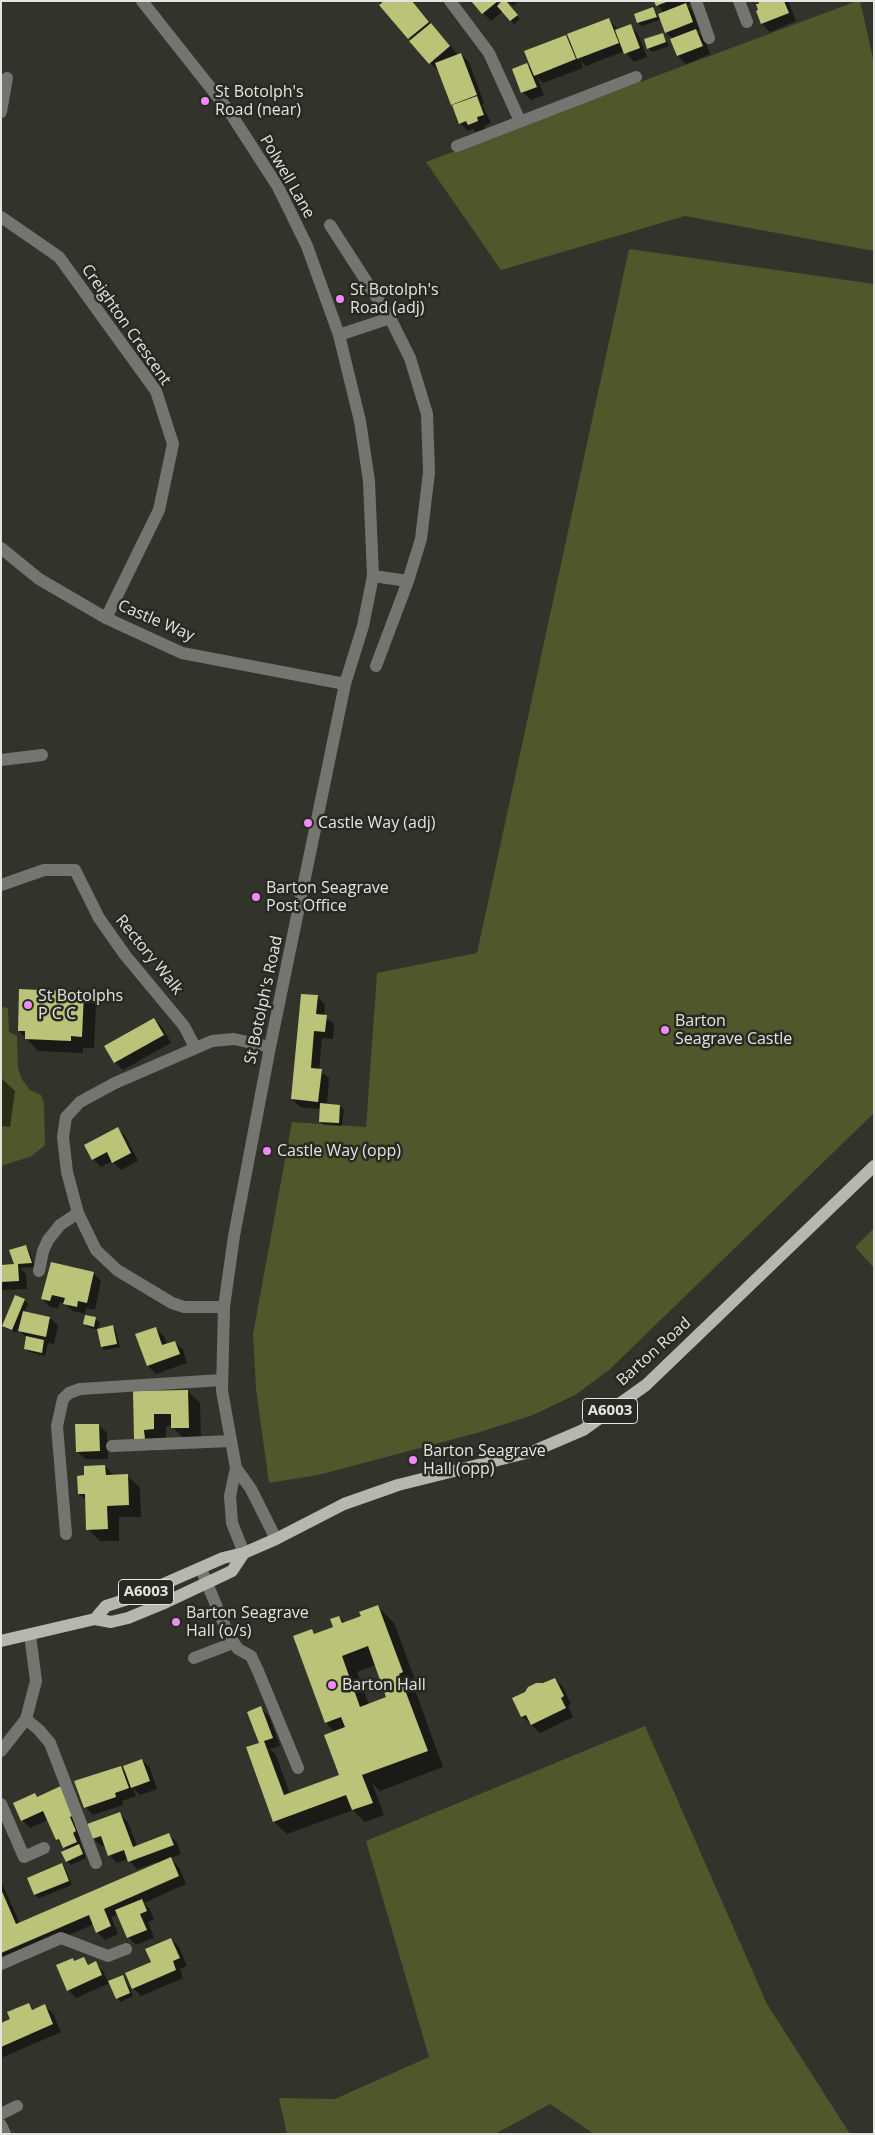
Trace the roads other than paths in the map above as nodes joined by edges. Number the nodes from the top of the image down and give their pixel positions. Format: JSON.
{"nodes":[{"id":1,"x":142,"y":1,"type":"edge"},
{"id":2,"x":450,"y":1,"type":"edge"},
{"id":3,"x":696,"y":1,"type":"edge"},
{"id":4,"x":739,"y":1,"type":"edge"},
{"id":5,"x":747,"y":22,"type":"dead end"},
{"id":6,"x":709,"y":38,"type":"dead end"},
{"id":7,"x":636,"y":76,"type":"dead end"},
{"id":8,"x":7,"y":78,"type":"dead end"},
{"id":9,"x":1,"y":112,"type":"edge"},
{"id":10,"x":520,"y":121,"type":"junction"},
{"id":11,"x":457,"y":146,"type":"dead end"},
{"id":12,"x":1,"y":217,"type":"edge"},
{"id":13,"x":330,"y":225,"type":"dead end"},
{"id":14,"x":390,"y":318,"type":"junction"},
{"id":15,"x":339,"y":335,"type":"junction"},
{"id":16,"x":346,"y":365,"type":"joint"},
{"id":17,"x":1,"y":548,"type":"edge"},
{"id":18,"x":373,"y":576,"type":"junction"},
{"id":19,"x":408,"y":581,"type":"junction"},
{"id":20,"x":106,"y":618,"type":"junction"},
{"id":21,"x":376,"y":666,"type":"dead end"},
{"id":22,"x":346,"y":684,"type":"junction"},
{"id":23,"x":42,"y":755,"type":"dead end"},
{"id":24,"x":1,"y":760,"type":"edge"},
{"id":25,"x":1,"y":885,"type":"edge"},
{"id":26,"x":195,"y":1047,"type":"junction"},
{"id":27,"x":270,"y":1047,"type":"junction"},
{"id":28,"x":874,"y":1166,"type":"edge"},
{"id":29,"x":78,"y":1213,"type":"junction"},
{"id":30,"x":39,"y":1271,"type":"dead end"},
{"id":31,"x":224,"y":1307,"type":"junction"},
{"id":32,"x":222,"y":1380,"type":"junction"},
{"id":33,"x":231,"y":1440,"type":"junction"},
{"id":34,"x":112,"y":1446,"type":"dead end"},
{"id":35,"x":236,"y":1468,"type":"junction"},
{"id":36,"x":66,"y":1534,"type":"dead end"},
{"id":37,"x":276,"y":1539,"type":"junction"},
{"id":38,"x":244,"y":1553,"type":"junction"},
{"id":39,"x":201,"y":1569,"type":"junction"},
{"id":40,"x":207,"y":1584,"type":"junction"},
{"id":41,"x":95,"y":1619,"type":"junction"},
{"id":42,"x":30,"y":1635,"type":"junction"},
{"id":43,"x":1,"y":1641,"type":"edge"},
{"id":44,"x":233,"y":1643,"type":"junction"},
{"id":45,"x":194,"y":1658,"type":"dead end"},
{"id":46,"x":26,"y":1719,"type":"junction"},
{"id":47,"x":1,"y":1751,"type":"edge"},
{"id":48,"x":298,"y":1768,"type":"dead end"},
{"id":49,"x":1,"y":1804,"type":"edge"},
{"id":50,"x":44,"y":1848,"type":"dead end"},
{"id":51,"x":96,"y":1863,"type":"dead end"},
{"id":52,"x":126,"y":1949,"type":"dead end"},
{"id":53,"x":1,"y":1964,"type":"edge"},
{"id":54,"x":17,"y":2106,"type":"dead end"},
{"id":55,"x":1,"y":2114,"type":"edge"},
{"id":56,"x":1,"y":2125,"type":"edge"},
{"id":57,"x":4,"y":2134,"type":"edge"}],
"edges":[{"from":1,"to":15,"type":"street","name":"Polwell Lane"},
{"from":2,"to":10,"type":"street"},
{"from":3,"to":6,"type":"street"},
{"from":4,"to":5,"type":"street"},
{"from":7,"to":10,"type":"street"},
{"from":8,"to":9,"type":"street"},
{"from":10,"to":11,"type":"street"},
{"from":12,"to":20,"type":"street","name":"Creighton Crescent"},
{"from":13,"to":14,"type":"street"},
{"from":14,"to":15,"type":"street"},
{"from":14,"to":19,"type":"street"},
{"from":15,"to":16,"type":"street","name":"Polwell Lane"},
{"from":16,"to":18,"type":"street","name":"St Botolph's Road"},
{"from":17,"to":20,"type":"street","name":"Castle Way"},
{"from":18,"to":19,"type":"street"},
{"from":18,"to":22,"type":"street","name":"St Botolph's Road"},
{"from":19,"to":21,"type":"street"},
{"from":20,"to":22,"type":"street","name":"Castle Way"},
{"from":22,"to":27,"type":"street","name":"St Botolph's Road"},
{"from":23,"to":24,"type":"street"},
{"from":25,"to":26,"type":"street","name":"Rectory Walk"},
{"from":26,"to":27,"type":"street"},
{"from":26,"to":29,"type":"street"},
{"from":27,"to":31,"type":"street","name":"St Botolph's Road"},
{"from":28,"to":37,"type":"main road","name":"Barton Road","number":"A6003"},
{"from":29,"to":30,"type":"street"},
{"from":29,"to":31,"type":"street"},
{"from":31,"to":32,"type":"street","name":"St Botolph's Road"},
{"from":32,"to":33,"type":"street","name":"St Botolph's Road"},
{"from":32,"to":36,"type":"street"},
{"from":33,"to":34,"type":"street"},
{"from":33,"to":35,"type":"street","name":"St Botolph's Road"},
{"from":35,"to":37,"type":"street","name":"St Botolph's Road"},
{"from":35,"to":38,"type":"street","name":"St Botolph's Road"},
{"from":37,"to":38,"type":"main road","name":"Barton Road","number":"A6003"},
{"from":38,"to":39,"type":"main road","name":"Barton Road","number":"A6003"},
{"from":38,"to":40,"type":"main road","name":"Barton Road","number":"A6003"},
{"from":39,"to":40,"type":"street"},
{"from":39,"to":41,"type":"main road","name":"Barton Road","number":"A6003"},
{"from":40,"to":41,"type":"main road","name":"Barton Road","number":"A6003"},
{"from":40,"to":44,"type":"street"},
{"from":41,"to":42,"type":"main road","name":"Barton Road","number":"A6003"},
{"from":42,"to":43,"type":"main road","name":"Barton Road","number":"A6003"},
{"from":42,"to":46,"type":"street"},
{"from":44,"to":45,"type":"street"},
{"from":44,"to":48,"type":"street"},
{"from":46,"to":47,"type":"street"},
{"from":46,"to":51,"type":"street"},
{"from":49,"to":50,"type":"street"},
{"from":52,"to":53,"type":"street"},
{"from":54,"to":55,"type":"street"},
{"from":56,"to":57,"type":"street"}]}
